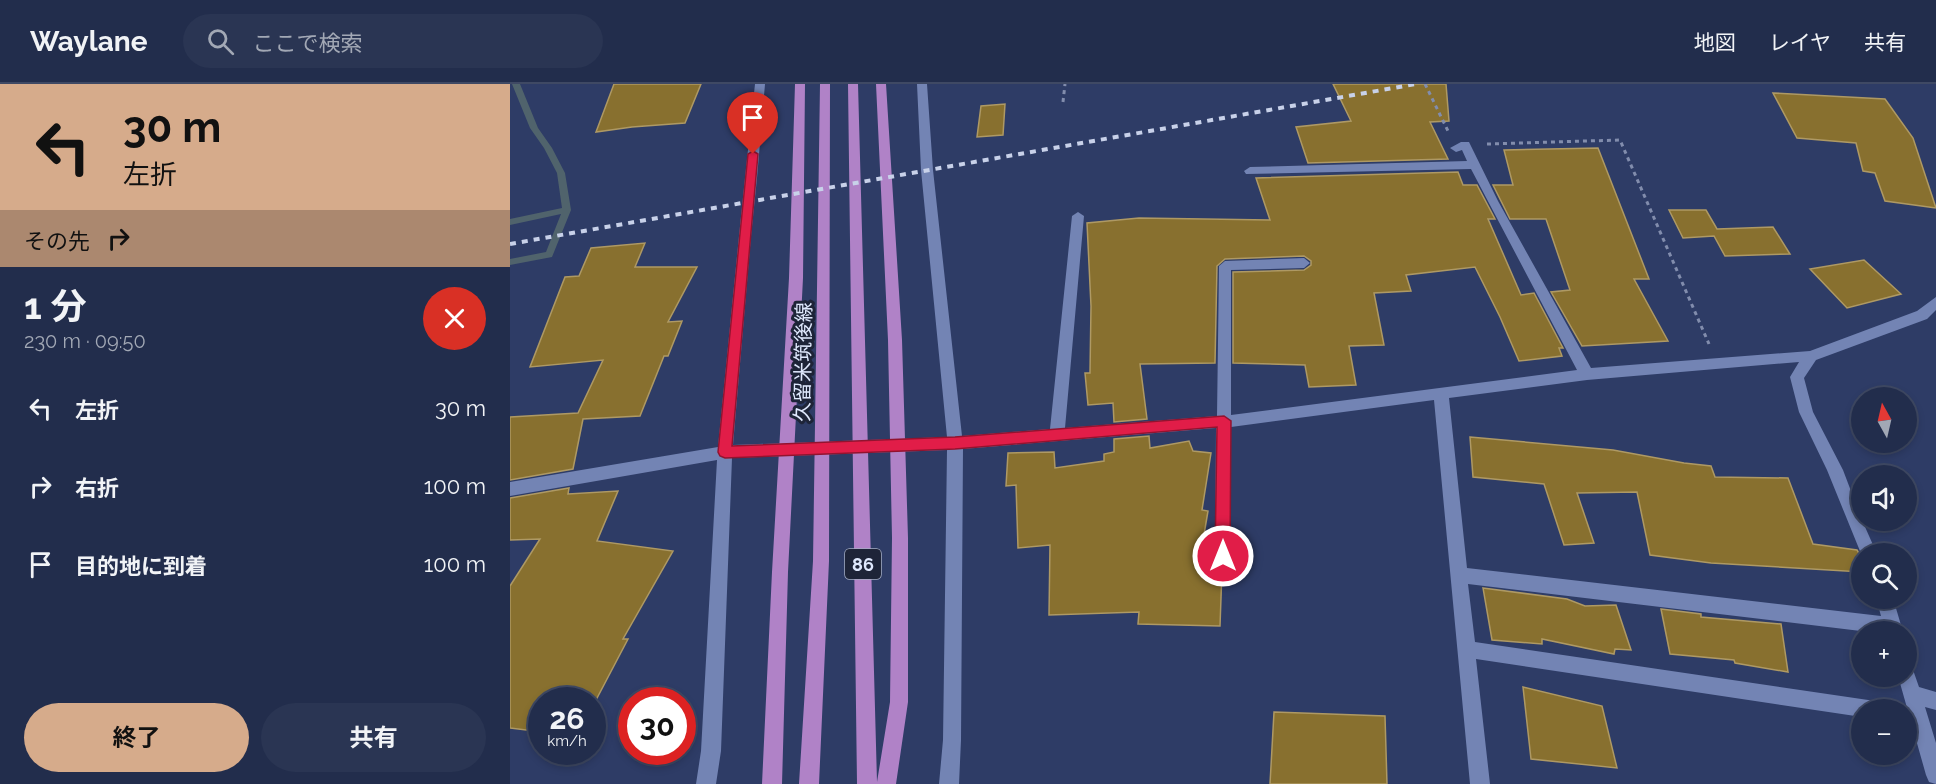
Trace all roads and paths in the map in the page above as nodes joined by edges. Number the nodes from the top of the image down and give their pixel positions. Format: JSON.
{"nodes":[{"id":1,"x":760,"y":84,"type":"edge"},
{"id":2,"x":800,"y":84,"type":"edge"},
{"id":3,"x":825,"y":84,"type":"edge"},
{"id":4,"x":853,"y":84,"type":"edge"},
{"id":5,"x":881,"y":84,"type":"edge"},
{"id":6,"x":922,"y":84,"type":"edge"},
{"id":7,"x":1065,"y":84,"type":"edge"},
{"id":8,"x":1425,"y":84,"type":"edge"},
{"id":9,"x":1064,"y":102,"type":"dead end"},
{"id":10,"x":1461,"y":146,"type":"junction"},
{"id":11,"x":1475,"y":165,"type":"junction"},
{"id":12,"x":1250,"y":171,"type":"dead end"},
{"id":13,"x":1078,"y":216,"type":"dead end"},
{"id":14,"x":1304,"y":263,"type":"dead end"},
{"id":15,"x":1936,"y":302,"type":"edge"},
{"id":16,"x":1810,"y":356,"type":"junction"},
{"id":17,"x":1718,"y":363,"type":"junction"},
{"id":18,"x":1587,"y":374,"type":"junction"},
{"id":19,"x":1441,"y":394,"type":"junction"},
{"id":20,"x":1224,"y":421,"type":"junction"},
{"id":21,"x":1057,"y":435,"type":"junction"},
{"id":22,"x":955,"y":443,"type":"junction"},
{"id":23,"x":725,"y":452,"type":"junction"},
{"id":24,"x":510,"y":489,"type":"edge"},
{"id":25,"x":1865,"y":543,"type":"edge"},
{"id":26,"x":1223,"y":556,"type":"dead end"},
{"id":27,"x":1459,"y":575,"type":"junction"},
{"id":28,"x":1851,"y":624,"type":"edge"},
{"id":29,"x":1466,"y":649,"type":"junction"},
{"id":30,"x":1910,"y":687,"type":"edge"},
{"id":31,"x":1913,"y":695,"type":"junction"},
{"id":32,"x":1913,"y":699,"type":"edge"},
{"id":33,"x":1936,"y":701,"type":"edge"},
{"id":34,"x":1851,"y":706,"type":"edge"},
{"id":35,"x":1917,"y":725,"type":"edge"},
{"id":36,"x":1936,"y":775,"type":"edge"},
{"id":37,"x":706,"y":784,"type":"edge"},
{"id":38,"x":772,"y":784,"type":"edge"},
{"id":39,"x":809,"y":784,"type":"edge"},
{"id":40,"x":867,"y":784,"type":"edge"},
{"id":41,"x":886,"y":784,"type":"edge"},
{"id":42,"x":949,"y":784,"type":"edge"},
{"id":43,"x":1480,"y":784,"type":"edge"}],
"edges":[{"from":1,"to":23,"type":"street"},
{"from":2,"to":38,"type":"main road"},
{"from":3,"to":39,"type":"main road","name":"久留米筑後線","number":"86"},
{"from":4,"to":40,"type":"main road","number":"86"},
{"from":5,"to":41,"type":"main road","number":"86"},
{"from":6,"to":22,"type":"street"},
{"from":7,"to":9,"type":"path"},
{"from":8,"to":10,"type":"path"},
{"from":10,"to":11,"type":"street"},
{"from":10,"to":17,"type":"path"},
{"from":11,"to":12,"type":"street"},
{"from":11,"to":18,"type":"street"},
{"from":13,"to":21,"type":"street"},
{"from":14,"to":20,"type":"street"},
{"from":15,"to":16,"type":"street"},
{"from":16,"to":17,"type":"street"},
{"from":16,"to":25,"type":"street"},
{"from":17,"to":18,"type":"street"},
{"from":18,"to":19,"type":"street"},
{"from":19,"to":20,"type":"street"},
{"from":19,"to":27,"type":"street"},
{"from":20,"to":21,"type":"street"},
{"from":20,"to":26,"type":"street"},
{"from":21,"to":22,"type":"street"},
{"from":22,"to":23,"type":"street"},
{"from":22,"to":42,"type":"street"},
{"from":23,"to":24,"type":"street"},
{"from":23,"to":37,"type":"street"},
{"from":27,"to":28,"type":"street"},
{"from":27,"to":29,"type":"street"},
{"from":29,"to":34,"type":"street"},
{"from":29,"to":43,"type":"street"},
{"from":30,"to":31,"type":"street"},
{"from":31,"to":32,"type":"street"},
{"from":31,"to":33,"type":"street"},
{"from":35,"to":36,"type":"street"}]}
